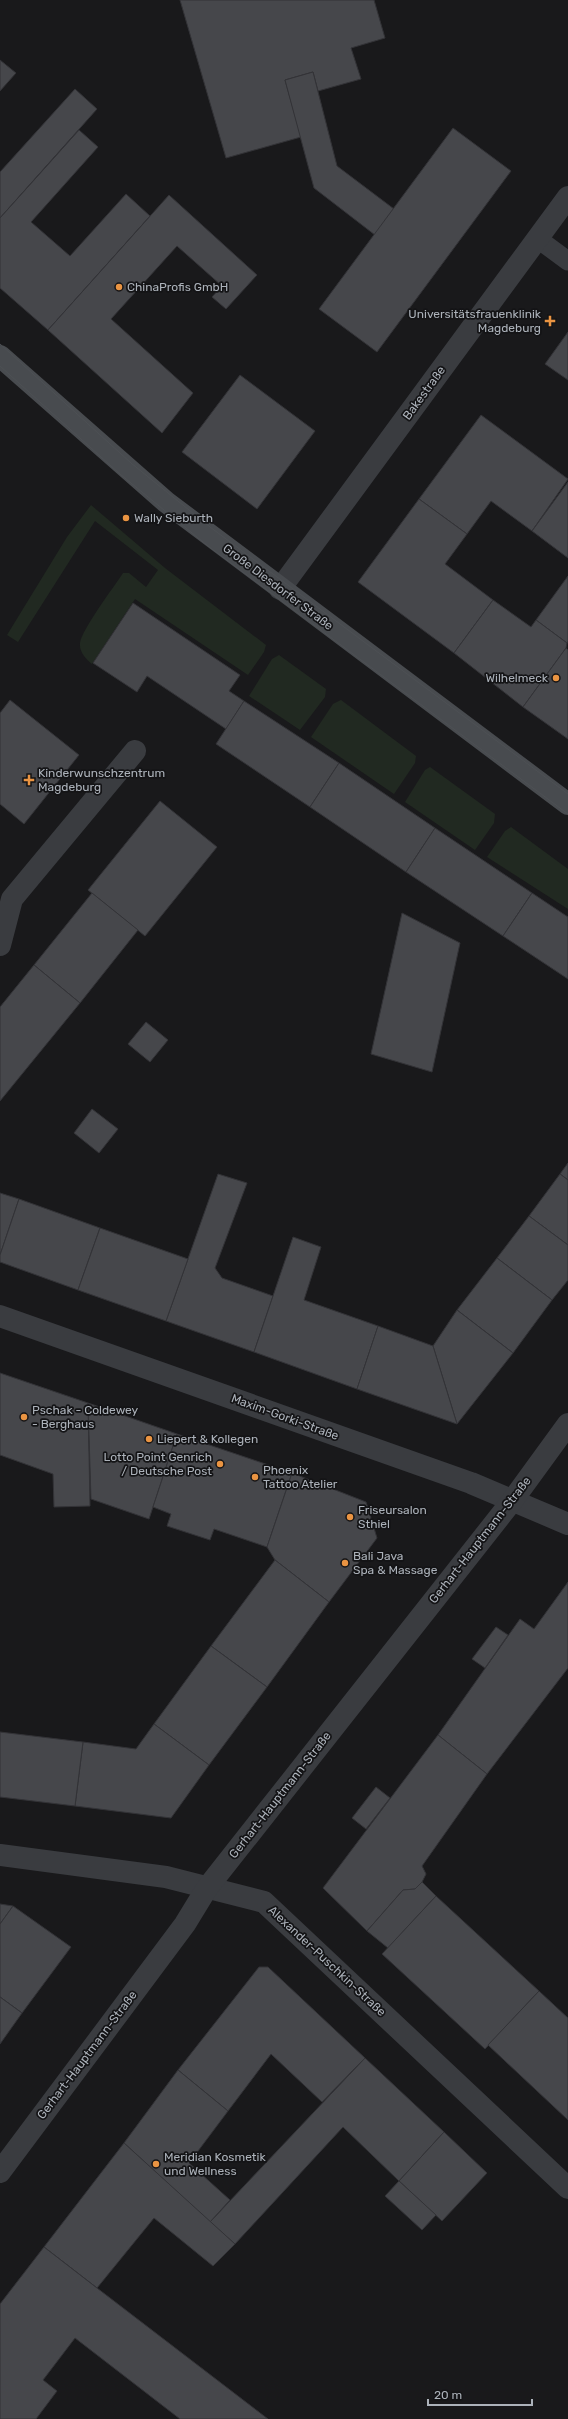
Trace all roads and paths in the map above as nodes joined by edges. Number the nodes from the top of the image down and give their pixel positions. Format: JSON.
{"nodes":[{"id":1,"x":568,"y":197,"type":"edge"},
{"id":2,"x":538,"y":239,"type":"junction"},
{"id":3,"x":568,"y":261,"type":"edge"},
{"id":4,"x":0,"y":356,"type":"edge"},
{"id":5,"x":280,"y":590,"type":"junction"},
{"id":6,"x":135,"y":751,"type":"dead end"},
{"id":7,"x":568,"y":804,"type":"edge"},
{"id":8,"x":0,"y":944,"type":"edge"},
{"id":9,"x":0,"y":1316,"type":"edge"},
{"id":10,"x":568,"y":1424,"type":"edge"},
{"id":11,"x":512,"y":1501,"type":"junction"},
{"id":12,"x":568,"y":1524,"type":"edge"},
{"id":13,"x":0,"y":1855,"type":"edge"},
{"id":14,"x":207,"y":1888,"type":"junction"},
{"id":15,"x":0,"y":2172,"type":"edge"},
{"id":16,"x":568,"y":2188,"type":"edge"}],
"edges":[{"from":1,"to":2,"type":"street","name":"Bakestraße"},
{"from":2,"to":3,"type":"lane"},
{"from":2,"to":5,"type":"street","name":"Bakestraße"},
{"from":4,"to":5,"type":"street","name":"Große Diesdorfer Straße"},
{"from":5,"to":7,"type":"street","name":"Große Diesdorfer Straße"},
{"from":6,"to":8,"type":"street"},
{"from":9,"to":11,"type":"street","name":"Maxim-Gorki-Straße"},
{"from":10,"to":11,"type":"street","name":"Gerhart-Hauptmann-Straße"},
{"from":11,"to":12,"type":"street","name":"Maxim-Gorki-Straße"},
{"from":11,"to":14,"type":"street","name":"Gerhart-Hauptmann-Straße"},
{"from":13,"to":14,"type":"street","name":"Alexander-Puschkin-Straße"},
{"from":14,"to":15,"type":"street","name":"Gerhart-Hauptmann-Straße"},
{"from":14,"to":16,"type":"street","name":"Alexander-Puschkin-Straße"}]}
